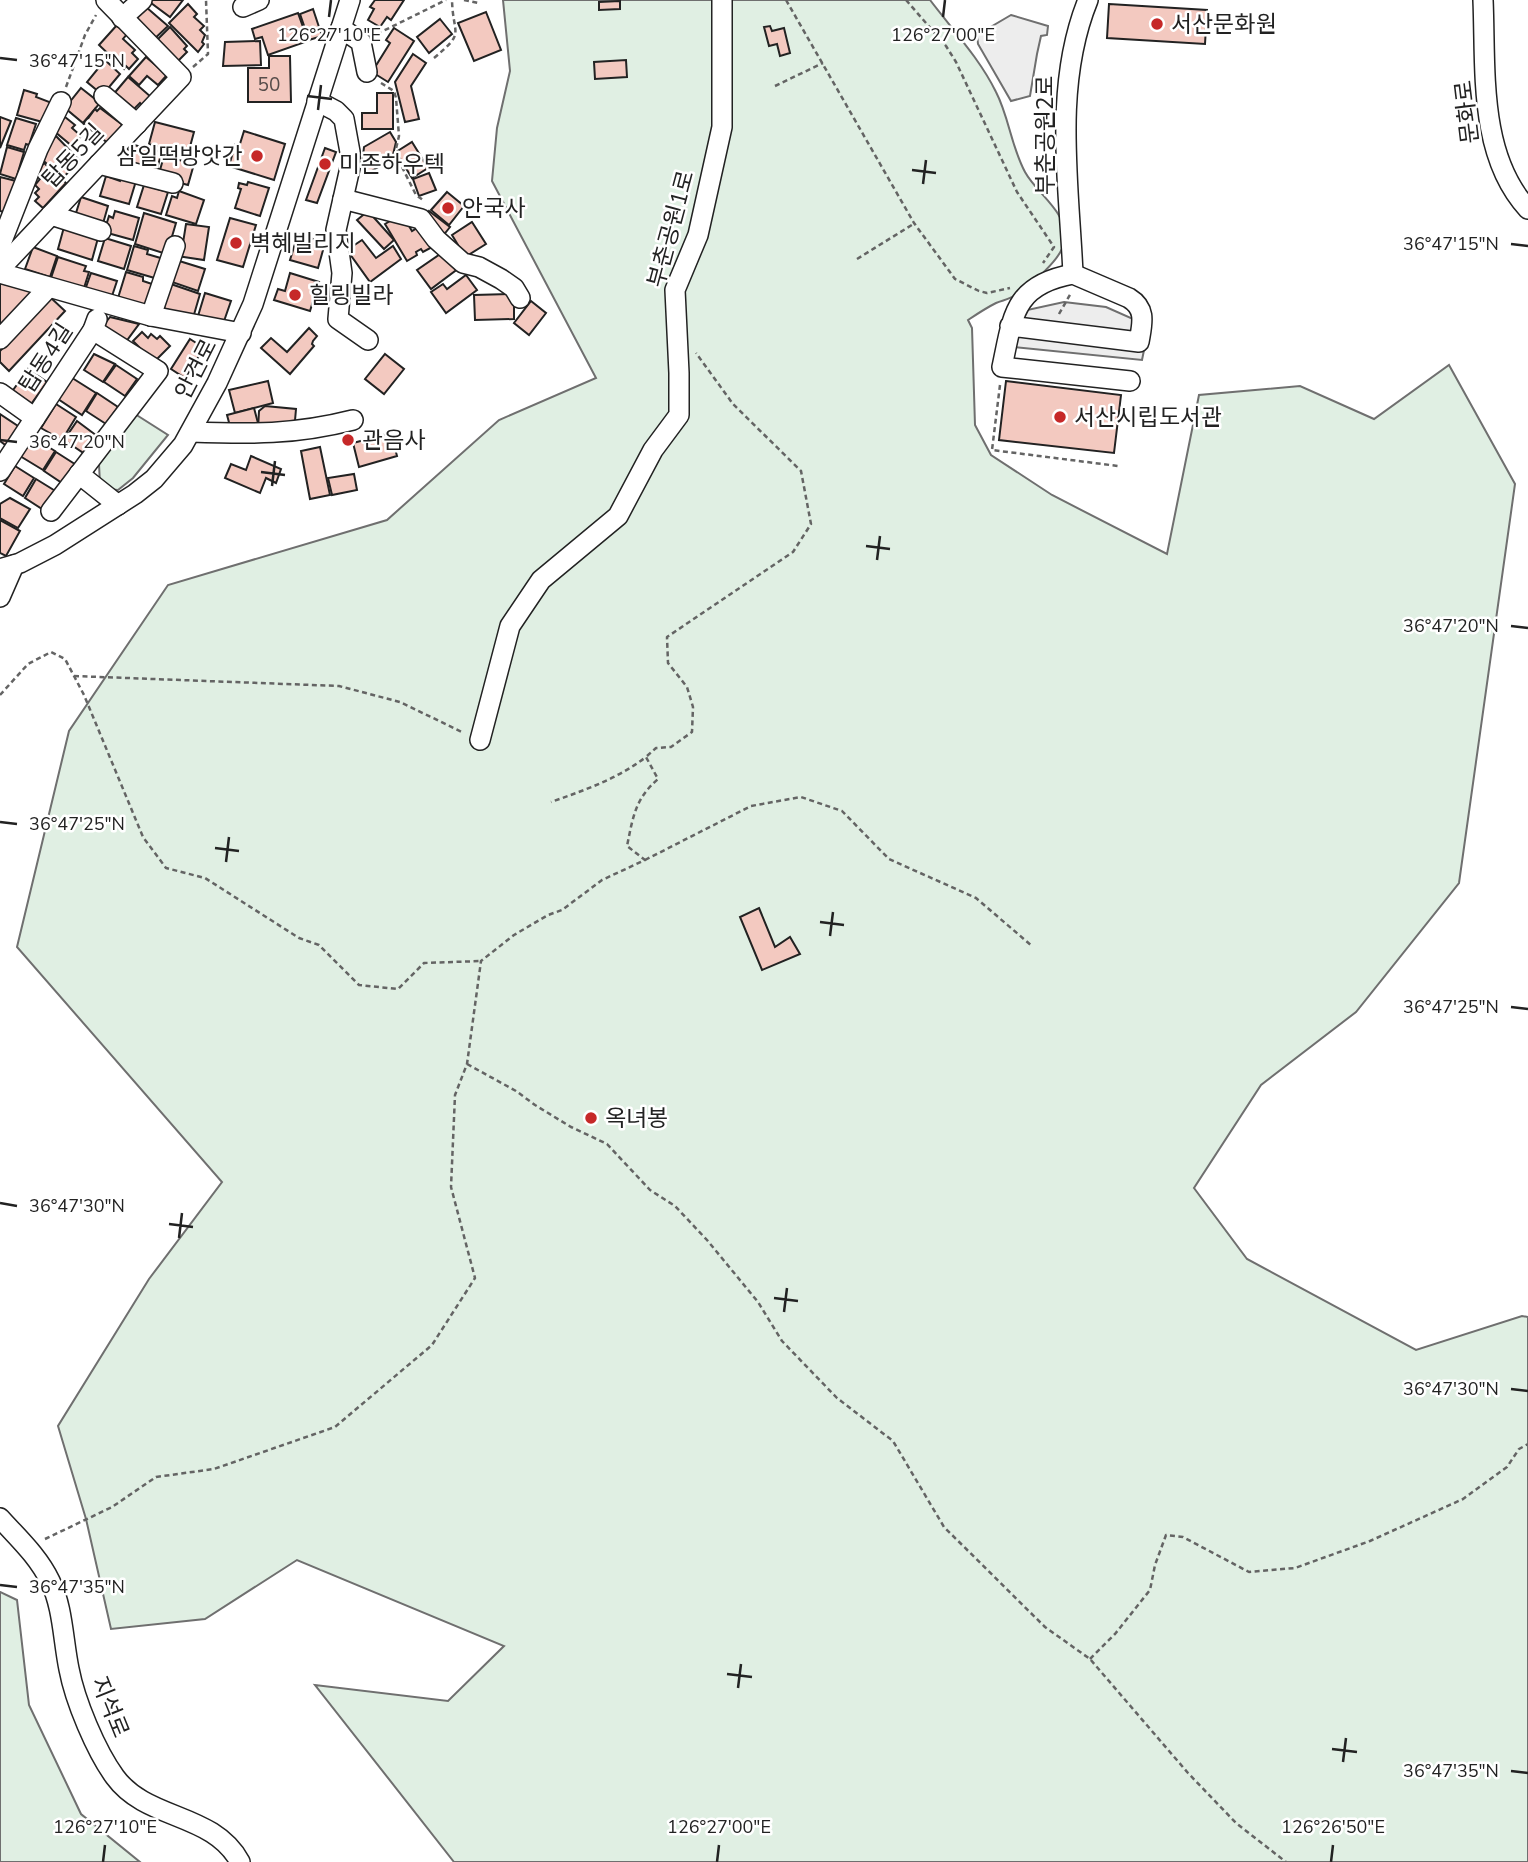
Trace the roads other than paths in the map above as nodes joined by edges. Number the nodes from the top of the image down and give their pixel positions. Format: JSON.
{"nodes":[{"id":1,"x":142,"y":0,"type":"edge"},
{"id":2,"x":350,"y":0,"type":"edge"},
{"id":3,"x":722,"y":0,"type":"edge"},
{"id":4,"x":1088,"y":0,"type":"edge"},
{"id":5,"x":1483,"y":0,"type":"edge"},
{"id":6,"x":102,"y":6,"type":"edge"},
{"id":7,"x":122,"y":18,"type":"junction"},
{"id":8,"x":341,"y":29,"type":"junction"},
{"id":9,"x":367,"y":72,"type":"road end"},
{"id":10,"x":104,"y":96,"type":"dead end"},
{"id":11,"x":317,"y":101,"type":"junction"},
{"id":12,"x":61,"y":102,"type":"road end"},
{"id":13,"x":138,"y":124,"type":"junction"},
{"id":14,"x":99,"y":164,"type":"junction"},
{"id":15,"x":173,"y":184,"type":"dead end"},
{"id":16,"x":343,"y":199,"type":"junction"},
{"id":17,"x":1526,"y":204,"type":"edge"},
{"id":18,"x":51,"y":215,"type":"junction"},
{"id":19,"x":4,"y":228,"type":"edge"},
{"id":20,"x":101,"y":231,"type":"dead end"},
{"id":21,"x":0,"y":246,"type":"edge"},
{"id":22,"x":175,"y":246,"type":"dead end"},
{"id":23,"x":0,"y":271,"type":"edge"},
{"id":24,"x":1073,"y":274,"type":"junction"},
{"id":25,"x":48,"y":289,"type":"junction"},
{"id":26,"x":520,"y":298,"type":"dead end"},
{"id":27,"x":103,"y":304,"type":"junction"},
{"id":28,"x":151,"y":316,"type":"junction"},
{"id":29,"x":1010,"y":326,"type":"junction"},
{"id":30,"x":93,"y":330,"type":"junction"},
{"id":31,"x":241,"y":333,"type":"junction"},
{"id":32,"x":0,"y":339,"type":"edge"},
{"id":33,"x":368,"y":340,"type":"dead end"},
{"id":34,"x":1129,"y":381,"type":"dead end"},
{"id":35,"x":0,"y":393,"type":"edge"},
{"id":36,"x":35,"y":418,"type":"junction"},
{"id":37,"x":353,"y":421,"type":"dead end"},
{"id":38,"x":191,"y":432,"type":"junction"},
{"id":39,"x":0,"y":471,"type":"edge"},
{"id":40,"x":79,"y":474,"type":"junction"},
{"id":41,"x":118,"y":505,"type":"junction"},
{"id":42,"x":51,"y":511,"type":"dead end"},
{"id":43,"x":7,"y":567,"type":"edge"},
{"id":44,"x":0,"y":597,"type":"edge"},
{"id":45,"x":480,"y":740,"type":"road end"},
{"id":46,"x":0,"y":1518,"type":"edge"},
{"id":47,"x":240,"y":1862,"type":"edge"}],
"edges":[{"from":1,"to":7,"type":"street"},
{"from":2,"to":8,"type":"street","name":"안견로"},
{"from":3,"to":45,"type":"street","name":"부춘공원1로"},
{"from":4,"to":24,"type":"street","name":"부춘공원2로"},
{"from":5,"to":17,"type":"street","name":"문화로"},
{"from":6,"to":7,"type":"street"},
{"from":7,"to":13,"type":"street","name":"탑동5길"},
{"from":8,"to":9,"type":"street"},
{"from":8,"to":11,"type":"street","name":"안견로"},
{"from":10,"to":13,"type":"street"},
{"from":11,"to":16,"type":"street"},
{"from":11,"to":31,"type":"street","name":"안견로"},
{"from":12,"to":19,"type":"street","name":"탑동5길"},
{"from":13,"to":14,"type":"street","name":"탑동5길"},
{"from":14,"to":15,"type":"street"},
{"from":14,"to":18,"type":"street","name":"탑동5길"},
{"from":16,"to":26,"type":"street"},
{"from":16,"to":33,"type":"street"},
{"from":18,"to":20,"type":"street"},
{"from":18,"to":23,"type":"street","name":"탑동5길"},
{"from":19,"to":21,"type":"street","name":"탑동5길"},
{"from":22,"to":28,"type":"street"},
{"from":23,"to":25,"type":"street","name":"탑동4길"},
{"from":24,"to":29,"type":"street"},
{"from":24,"to":29,"type":"street"},
{"from":25,"to":27,"type":"street","name":"탑동4길"},
{"from":25,"to":32,"type":"street"},
{"from":27,"to":28,"type":"street","name":"탑동4길"},
{"from":27,"to":30,"type":"street","name":"탑동4길"},
{"from":28,"to":31,"type":"street","name":"탑동4길"},
{"from":29,"to":34,"type":"street"},
{"from":30,"to":36,"type":"street","name":"탑동4길"},
{"from":30,"to":40,"type":"street"},
{"from":31,"to":38,"type":"street","name":"안견로"},
{"from":35,"to":36,"type":"street"},
{"from":36,"to":39,"type":"street","name":"탑동4길"},
{"from":37,"to":38,"type":"street"},
{"from":38,"to":41,"type":"street","name":"안견로"},
{"from":40,"to":41,"type":"street"},
{"from":40,"to":42,"type":"street"},
{"from":41,"to":43,"type":"street","name":"안견로"},
{"from":43,"to":44,"type":"street"},
{"from":46,"to":47,"type":"street","name":"지석로"}]}
